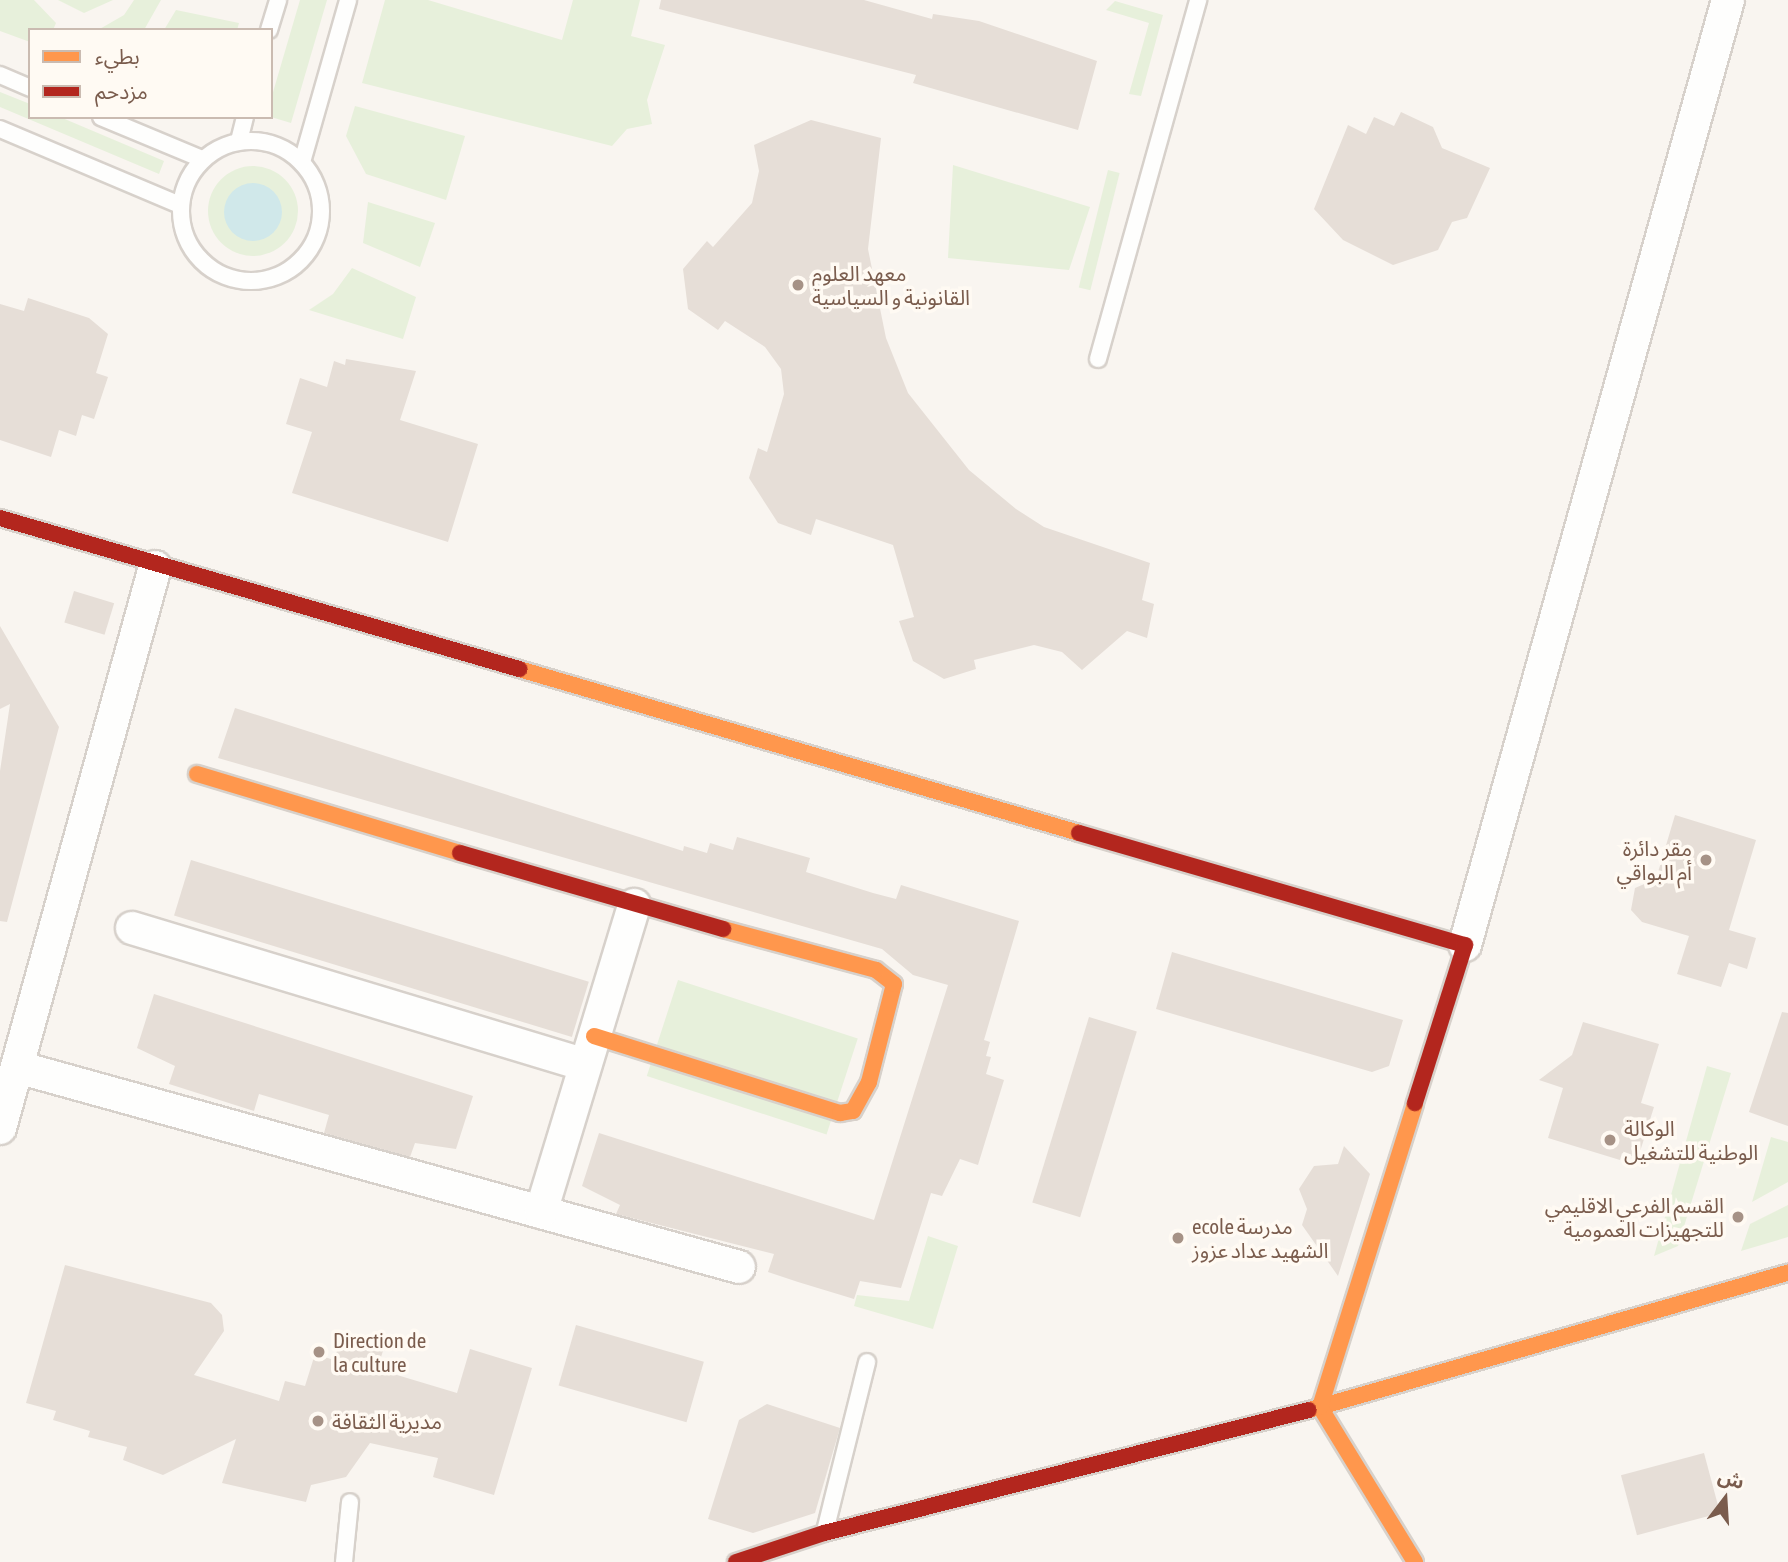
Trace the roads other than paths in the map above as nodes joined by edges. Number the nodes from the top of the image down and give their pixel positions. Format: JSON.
{"nodes":[{"id":1,"x":278,"y":0,"type":"edge"},
{"id":2,"x":348,"y":0,"type":"edge"},
{"id":3,"x":1198,"y":0,"type":"edge"},
{"id":4,"x":1728,"y":0,"type":"edge"},
{"id":5,"x":270,"y":28,"type":"edge"},
{"id":6,"x":0,"y":75,"type":"edge"},
{"id":7,"x":28,"y":87,"type":"edge"},
{"id":8,"x":106,"y":119,"type":"edge"},
{"id":9,"x":244,"y":119,"type":"edge"},
{"id":10,"x":0,"y":129,"type":"edge"},
{"id":11,"x":239,"y":141,"type":"junction"},
{"id":12,"x":202,"y":159,"type":"junction"},
{"id":13,"x":302,"y":162,"type":"junction"},
{"id":14,"x":180,"y":205,"type":"junction"},
{"id":15,"x":1098,"y":359,"type":"dead end"},
{"id":16,"x":0,"y":518,"type":"edge"},
{"id":17,"x":155,"y":567,"type":"junction"},
{"id":18,"x":197,"y":774,"type":"dead end"},
{"id":19,"x":634,"y":905,"type":"junction"},
{"id":20,"x":132,"y":928,"type":"dead end"},
{"id":21,"x":1465,"y":946,"type":"junction"},
{"id":22,"x":590,"y":1051,"type":"junction"},
{"id":23,"x":17,"y":1067,"type":"junction"},
{"id":24,"x":0,"y":1128,"type":"edge"},
{"id":25,"x":541,"y":1212,"type":"junction"},
{"id":26,"x":739,"y":1267,"type":"dead end"},
{"id":27,"x":1788,"y":1273,"type":"edge"},
{"id":28,"x":867,"y":1362,"type":"dead end"},
{"id":29,"x":1320,"y":1407,"type":"junction"},
{"id":30,"x":349,"y":1502,"type":"dead end"},
{"id":31,"x":824,"y":1533,"type":"junction"},
{"id":32,"x":344,"y":1562,"type":"edge"},
{"id":33,"x":736,"y":1562,"type":"edge"},
{"id":34,"x":1415,"y":1562,"type":"edge"}],
"edges":[{"from":1,"to":5,"type":"lane"},
{"from":2,"to":13,"type":"lane"},
{"from":3,"to":15,"type":"lane"},
{"from":4,"to":21,"type":"street"},
{"from":6,"to":7,"type":"lane"},
{"from":8,"to":12,"type":"lane"},
{"from":9,"to":11,"type":"lane"},
{"from":10,"to":14,"type":"lane"},
{"from":11,"to":12,"type":"lane"},
{"from":11,"to":13,"type":"lane"},
{"from":12,"to":14,"type":"lane"},
{"from":13,"to":14,"type":"lane"},
{"from":16,"to":17,"type":"street"},
{"from":17,"to":21,"type":"street"},
{"from":17,"to":23,"type":"street"},
{"from":18,"to":19,"type":"street"},
{"from":19,"to":22,"type":"street"},
{"from":19,"to":22,"type":"street"},
{"from":20,"to":22,"type":"street"},
{"from":21,"to":29,"type":"street"},
{"from":22,"to":25,"type":"street"},
{"from":23,"to":24,"type":"street"},
{"from":23,"to":25,"type":"street"},
{"from":25,"to":26,"type":"street"},
{"from":27,"to":29,"type":"street"},
{"from":28,"to":31,"type":"lane"},
{"from":29,"to":31,"type":"street"},
{"from":29,"to":34,"type":"street"},
{"from":30,"to":32,"type":"lane"},
{"from":31,"to":33,"type":"street"}]}
